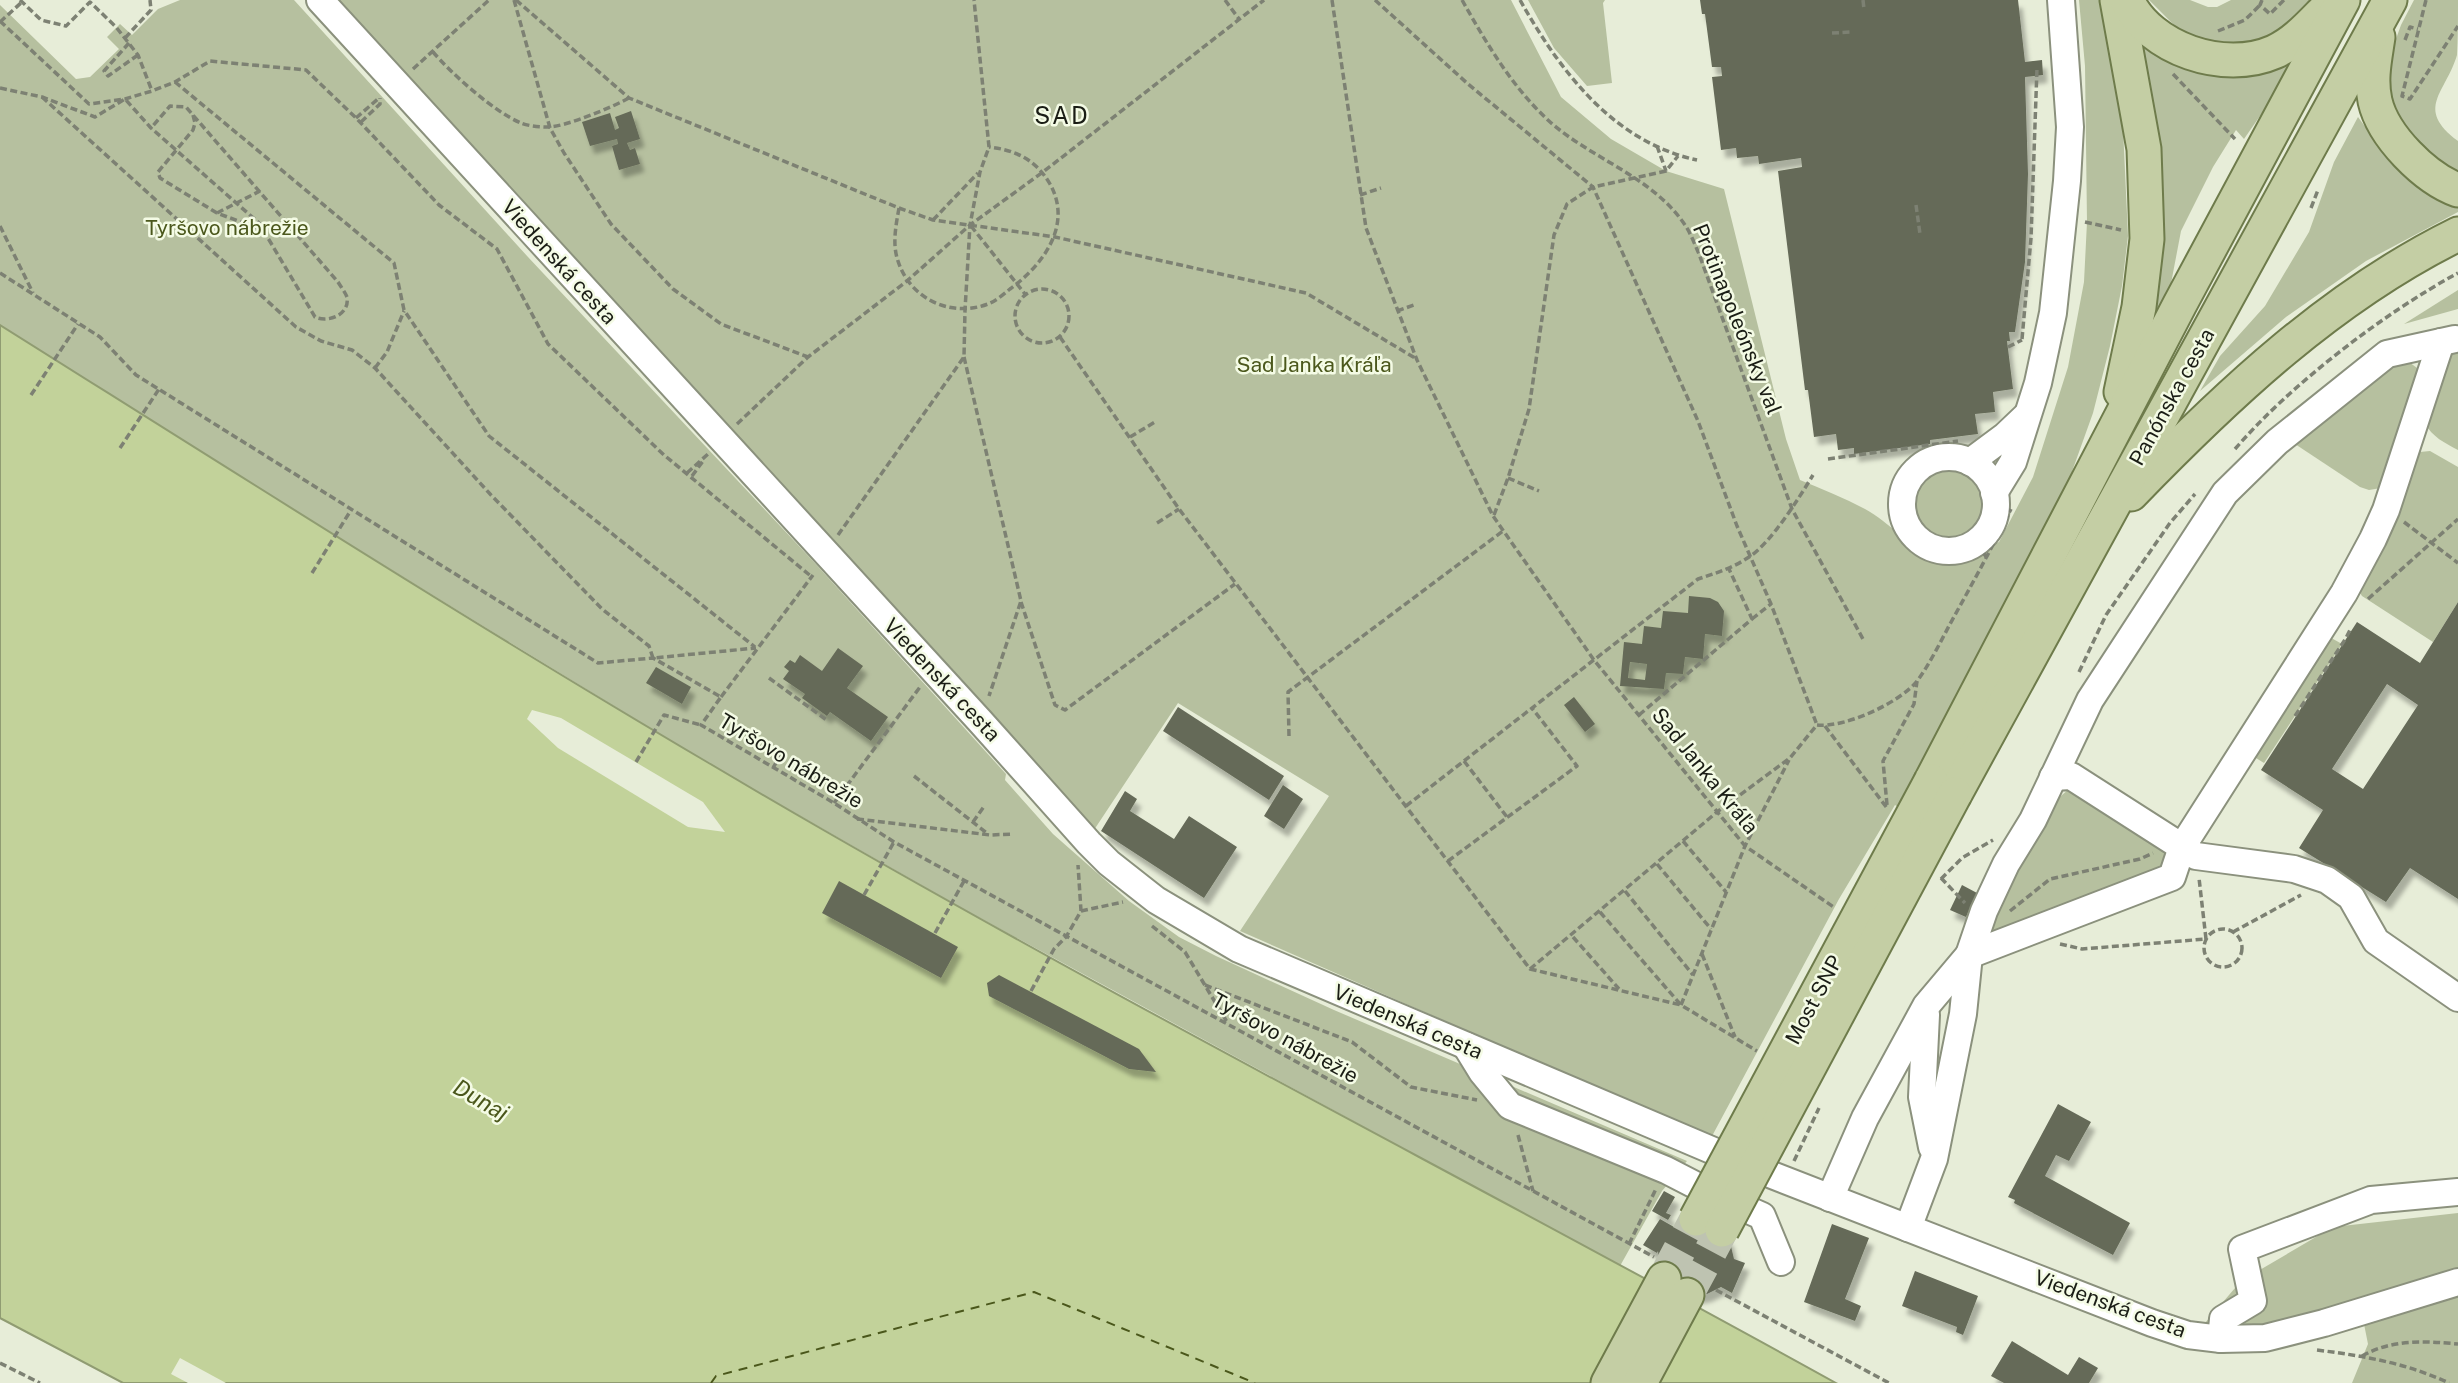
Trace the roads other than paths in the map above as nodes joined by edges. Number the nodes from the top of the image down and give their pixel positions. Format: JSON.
{"nodes":[{"id":1,"x":320,"y":0,"type":"edge"},
{"id":2,"x":2042,"y":0,"type":"edge"},
{"id":3,"x":2061,"y":0,"type":"edge"},
{"id":4,"x":2116,"y":0,"type":"edge"},
{"id":5,"x":2127,"y":0,"type":"edge"},
{"id":6,"x":2335,"y":0,"type":"edge"},
{"id":7,"x":2343,"y":0,"type":"edge"},
{"id":8,"x":2385,"y":9,"type":"edge"},
{"id":9,"x":2067,"y":181,"type":"junction"},
{"id":10,"x":2458,"y":190,"type":"edge"},
{"id":11,"x":2458,"y":234,"type":"edge"},
{"id":12,"x":2449,"y":340,"type":"edge"},
{"id":13,"x":2026,"y":416,"type":"junction"},
{"id":14,"x":1965,"y":451,"type":"junction"},
{"id":15,"x":2105,"y":451,"type":"junction"},
{"id":16,"x":1994,"y":493,"type":"junction"},
{"id":17,"x":2103,"y":523,"type":"junction"},
{"id":18,"x":2053,"y":777,"type":"junction"},
{"id":19,"x":1943,"y":788,"type":"junction"},
{"id":20,"x":2189,"y":852,"type":"junction"},
{"id":21,"x":1969,"y":955,"type":"junction"},
{"id":22,"x":2458,"y":998,"type":"edge"},
{"id":23,"x":1926,"y":1006,"type":"junction"},
{"id":24,"x":1466,"y":1046,"type":"junction"},
{"id":25,"x":1716,"y":1152,"type":"dead end"},
{"id":26,"x":1934,"y":1158,"type":"junction"},
{"id":27,"x":1772,"y":1175,"type":"dead end"},
{"id":28,"x":1698,"y":1186,"type":"dead end"},
{"id":29,"x":2458,"y":1192,"type":"edge"},
{"id":30,"x":1830,"y":1198,"type":"junction"},
{"id":31,"x":1753,"y":1212,"type":"dead end"},
{"id":32,"x":1709,"y":1225,"type":"tunnel mouth"},
{"id":33,"x":1908,"y":1228,"type":"junction"},
{"id":34,"x":1781,"y":1262,"type":"dead end"},
{"id":35,"x":2458,"y":1282,"type":"edge"},
{"id":36,"x":2221,"y":1339,"type":"junction"},
{"id":37,"x":1608,"y":1383,"type":"edge"},
{"id":38,"x":1640,"y":1383,"type":"edge"}],
"edges":[{"from":1,"to":24,"type":"street","name":"Viedenská cesta"},
{"from":2,"to":9,"type":"street"},
{"from":3,"to":9,"type":"street"},
{"from":4,"to":15,"type":"main road"},
{"from":5,"to":6,"type":"main road"},
{"from":7,"to":15,"type":"main road","name":"Panónska cesta"},
{"from":8,"to":10,"type":"main road"},
{"from":8,"to":17,"type":"main road","name":"Panónska cesta"},
{"from":9,"to":13,"type":"street"},
{"from":11,"to":17,"type":"main road"},
{"from":12,"to":18,"type":"street"},
{"from":12,"to":20,"type":"street"},
{"from":13,"to":14,"type":"street"},
{"from":13,"to":16,"type":"street"},
{"from":14,"to":16,"type":"street"},
{"from":14,"to":16,"type":"street"},
{"from":15,"to":19,"type":"main road","name":"Panónska cesta"},
{"from":17,"to":19,"type":"main road","name":"Panónska cesta"},
{"from":18,"to":20,"type":"street"},
{"from":18,"to":21,"type":"street"},
{"from":19,"to":32,"type":"main road","name":"Most SNP","bridge":true},
{"from":20,"to":21,"type":"street"},
{"from":20,"to":22,"type":"street"},
{"from":21,"to":23,"type":"street"},
{"from":21,"to":26,"type":"street"},
{"from":23,"to":26,"type":"street"},
{"from":23,"to":30,"type":"street"},
{"from":24,"to":25,"type":"street","name":"Viedenská cesta"},
{"from":24,"to":28,"type":"street"},
{"from":26,"to":33,"type":"street"},
{"from":27,"to":30,"type":"street","name":"Viedenská cesta"},
{"from":29,"to":36,"type":"street"},
{"from":30,"to":33,"type":"street","name":"Viedenská cesta"},
{"from":31,"to":34,"type":"street"},
{"from":33,"to":36,"type":"street","name":"Viedenská cesta"},
{"from":35,"to":36,"type":"street","name":"Viedenská cesta"},
{"from":37,"to":38,"type":"main road"}]}
